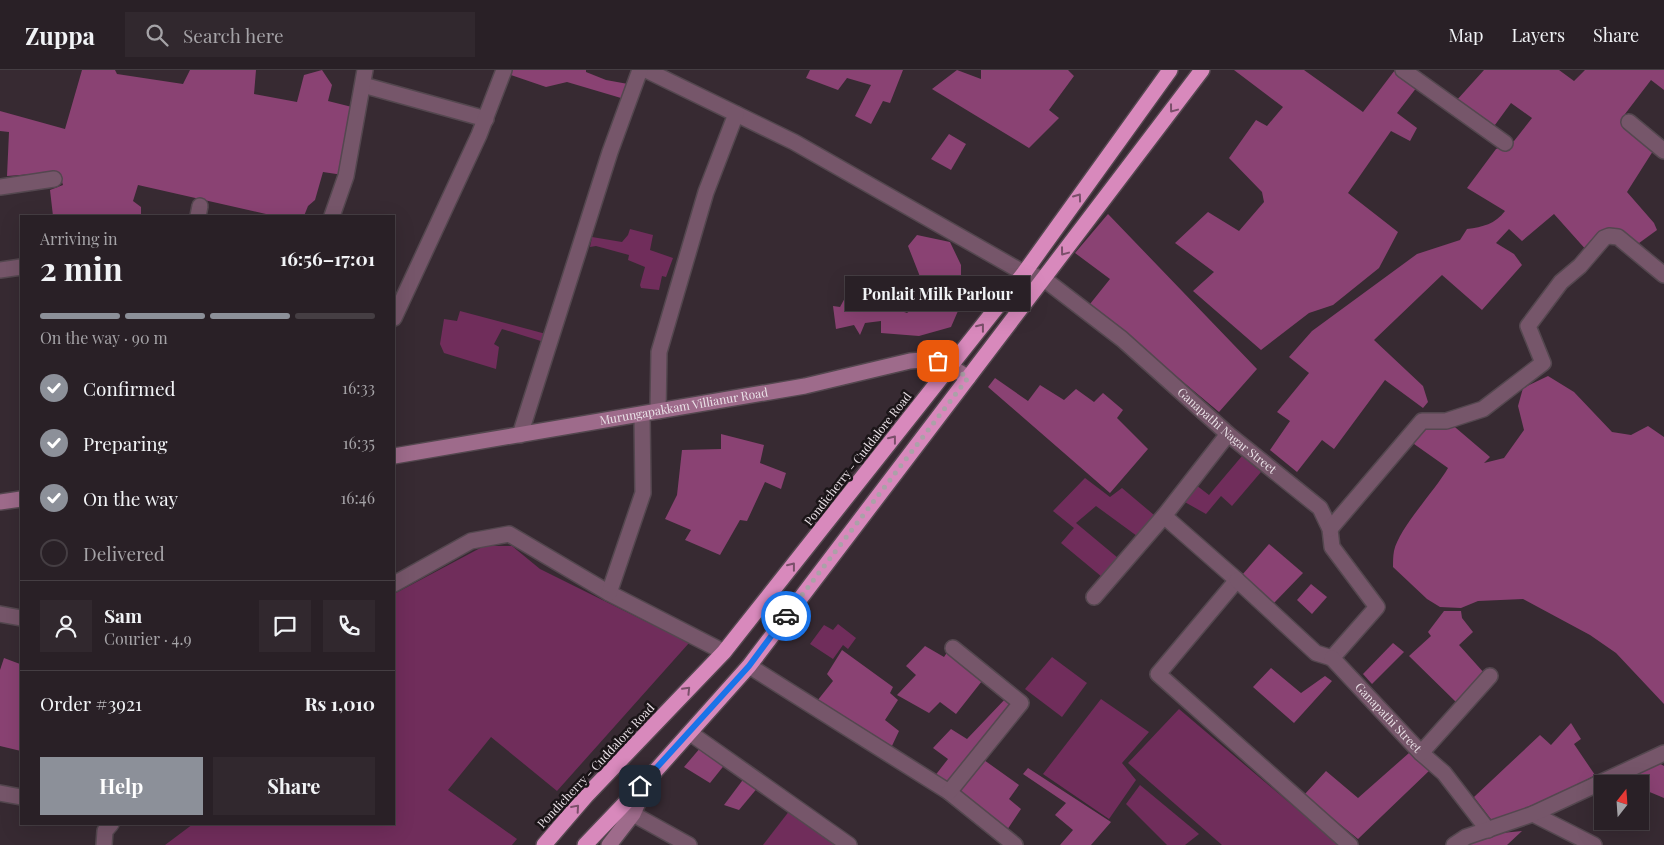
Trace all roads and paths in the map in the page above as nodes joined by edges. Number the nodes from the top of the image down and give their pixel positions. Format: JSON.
{"nodes":[{"id":1,"x":504,"y":70,"type":"edge"},
{"id":2,"x":640,"y":70,"type":"edge"},
{"id":3,"x":646,"y":70,"type":"edge"},
{"id":4,"x":1170,"y":70,"type":"edge"},
{"id":5,"x":1202,"y":70,"type":"edge"},
{"id":6,"x":1403,"y":70,"type":"edge"},
{"id":7,"x":364,"y":77,"type":"edge"},
{"id":8,"x":736,"y":114,"type":"junction"},
{"id":9,"x":486,"y":119,"type":"junction"},
{"id":10,"x":1629,"y":122,"type":"dead end"},
{"id":11,"x":1505,"y":143,"type":"dead end"},
{"id":12,"x":1664,"y":151,"type":"edge"},
{"id":13,"x":54,"y":179,"type":"dead end"},
{"id":14,"x":0,"y":187,"type":"edge"},
{"id":15,"x":332,"y":215,"type":"edge"},
{"id":16,"x":20,"y":267,"type":"edge"},
{"id":17,"x":0,"y":270,"type":"edge"},
{"id":18,"x":1024,"y":273,"type":"junction"},
{"id":19,"x":1664,"y":274,"type":"edge"},
{"id":20,"x":1044,"y":278,"type":"junction"},
{"id":21,"x":395,"y":316,"type":"edge"},
{"id":22,"x":951,"y":366,"type":"junction"},
{"id":23,"x":968,"y":378,"type":"junction"},
{"id":24,"x":658,"y":411,"type":"junction"},
{"id":25,"x":642,"y":415,"type":"junction"},
{"id":26,"x":1228,"y":434,"type":"junction"},
{"id":27,"x":520,"y":435,"type":"junction"},
{"id":28,"x":395,"y":456,"type":"edge"},
{"id":29,"x":20,"y":499,"type":"edge"},
{"id":30,"x":0,"y":502,"type":"edge"},
{"id":31,"x":1164,"y":516,"type":"junction"},
{"id":32,"x":1330,"y":528,"type":"junction"},
{"id":33,"x":1237,"y":580,"type":"junction"},
{"id":34,"x":395,"y":583,"type":"edge"},
{"id":35,"x":610,"y":593,"type":"junction"},
{"id":36,"x":1094,"y":597,"type":"dead end"},
{"id":37,"x":0,"y":614,"type":"edge"},
{"id":38,"x":20,"y":618,"type":"edge"},
{"id":39,"x":952,"y":648,"type":"dead end"},
{"id":40,"x":724,"y":652,"type":"junction"},
{"id":41,"x":1332,"y":658,"type":"junction"},
{"id":42,"x":749,"y":666,"type":"junction"},
{"id":43,"x":1490,"y":676,"type":"dead end"},
{"id":44,"x":690,"y":732,"type":"junction"},
{"id":45,"x":1421,"y":752,"type":"junction"},
{"id":46,"x":1662,"y":757,"type":"edge"},
{"id":47,"x":650,"y":777,"type":"junction"},
{"id":48,"x":949,"y":792,"type":"junction"},
{"id":49,"x":0,"y":793,"type":"edge"},
{"id":50,"x":20,"y":797,"type":"edge"},
{"id":51,"x":633,"y":814,"type":"junction"},
{"id":52,"x":1533,"y":814,"type":"junction"},
{"id":53,"x":109,"y":825,"type":"edge"},
{"id":54,"x":1488,"y":830,"type":"junction"},
{"id":55,"x":999,"y":840,"type":"edge"},
{"id":56,"x":104,"y":845,"type":"edge"},
{"id":57,"x":544,"y":845,"type":"edge"},
{"id":58,"x":585,"y":845,"type":"edge"},
{"id":59,"x":609,"y":845,"type":"edge"},
{"id":60,"x":689,"y":845,"type":"edge"},
{"id":61,"x":849,"y":845,"type":"edge"},
{"id":62,"x":1015,"y":845,"type":"edge"},
{"id":63,"x":1350,"y":845,"type":"edge"},
{"id":64,"x":1454,"y":845,"type":"edge"},
{"id":65,"x":1594,"y":845,"type":"edge"}],
"edges":[{"from":1,"to":9,"type":"street"},
{"from":2,"to":27,"type":"street"},
{"from":3,"to":8,"type":"street"},
{"from":18,"to":4,"type":"highway","name":"Pondicherry - Cuddalore Road","one_way":true},
{"from":5,"to":20,"type":"highway","one_way":true},
{"from":6,"to":11,"type":"street"},
{"from":7,"to":9,"type":"street"},
{"from":7,"to":15,"type":"street"},
{"from":8,"to":18,"type":"street"},
{"from":8,"to":24,"type":"street"},
{"from":9,"to":21,"type":"street"},
{"from":10,"to":12,"type":"street"},
{"from":13,"to":14,"type":"street"},
{"from":16,"to":17,"type":"street"},
{"from":18,"to":20,"type":"street"},
{"from":22,"to":18,"type":"highway","name":"Pondicherry - Cuddalore Road","one_way":true},
{"from":19,"to":32,"type":"street"},
{"from":20,"to":23,"type":"highway"},
{"from":20,"to":26,"type":"street","name":"Ganapathi Nagar Street"},
{"from":22,"to":23,"type":"main road","name":"Murungapakkam Villianur Road"},
{"from":22,"to":24,"type":"main road","name":"Murungapakkam Villianur Road"},
{"from":40,"to":22,"type":"highway","name":"Pondicherry - Cuddalore Road","one_way":true},
{"from":23,"to":42,"type":"highway"},
{"from":24,"to":25,"type":"main road","name":"Murungapakkam Villianur Road"},
{"from":25,"to":27,"type":"main road","name":"Murungapakkam Villianur Road"},
{"from":25,"to":35,"type":"street"},
{"from":26,"to":31,"type":"street"},
{"from":26,"to":32,"type":"street","name":"Ganapathi Nagar Street"},
{"from":27,"to":28,"type":"main road","name":"Murungapakkam Villianur Road"},
{"from":29,"to":30,"type":"main road"},
{"from":31,"to":33,"type":"street"},
{"from":31,"to":36,"type":"street"},
{"from":32,"to":41,"type":"street","name":"Ganapathi Nagar Street"},
{"from":33,"to":41,"type":"street"},
{"from":33,"to":63,"type":"street"},
{"from":34,"to":35,"type":"street"},
{"from":35,"to":40,"type":"street"},
{"from":37,"to":38,"type":"street"},
{"from":39,"to":48,"type":"street"},
{"from":57,"to":40,"type":"highway","name":"Pondicherry - Cuddalore Road","one_way":true},
{"from":41,"to":45,"type":"street","name":"Ganapathi Street"},
{"from":42,"to":44,"type":"highway"},
{"from":42,"to":48,"type":"street"},
{"from":43,"to":45,"type":"street"},
{"from":44,"to":47,"type":"highway"},
{"from":44,"to":61,"type":"street"},
{"from":45,"to":54,"type":"street","name":"Ganapathi Street"},
{"from":46,"to":52,"type":"street"},
{"from":47,"to":51,"type":"main road"},
{"from":47,"to":58,"type":"highway"},
{"from":48,"to":55,"type":"street"},
{"from":49,"to":50,"type":"street"},
{"from":51,"to":59,"type":"main road"},
{"from":51,"to":60,"type":"street"},
{"from":52,"to":54,"type":"street"},
{"from":52,"to":65,"type":"street"},
{"from":53,"to":56,"type":"street"},
{"from":54,"to":64,"type":"street"},
{"from":55,"to":62,"type":"street"}]}
